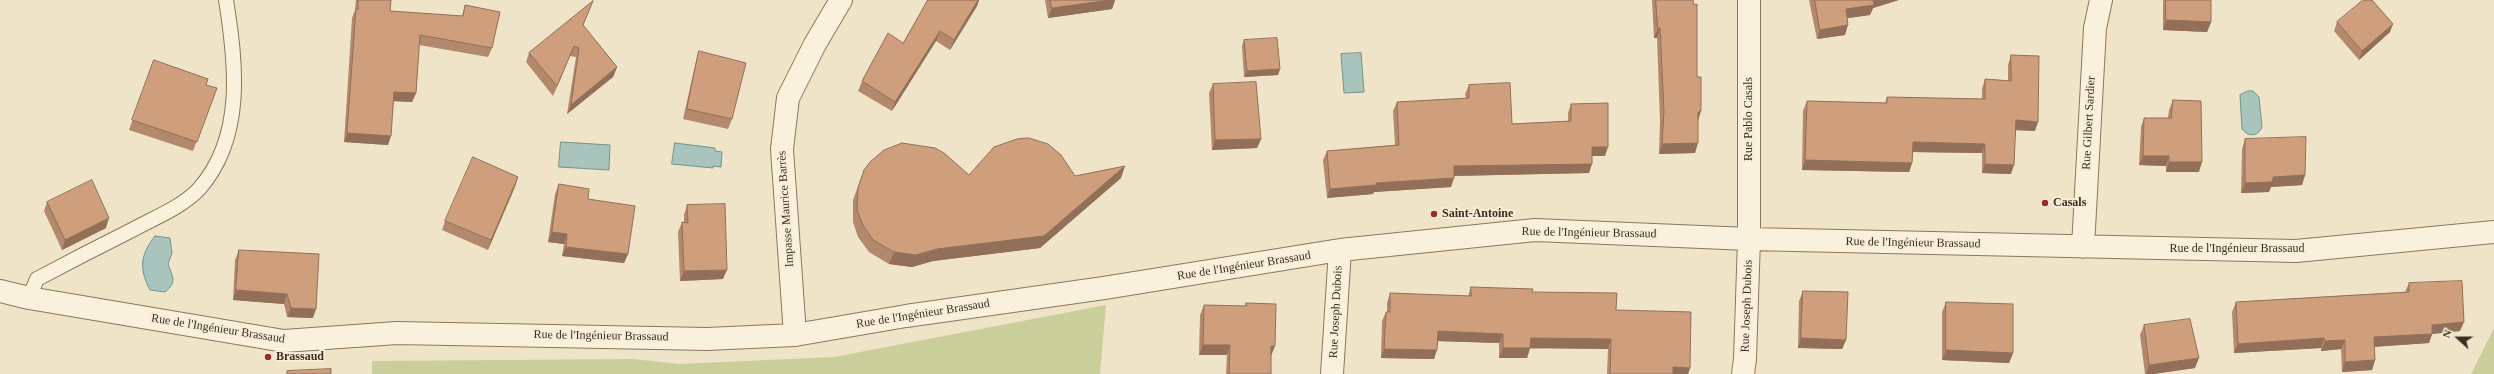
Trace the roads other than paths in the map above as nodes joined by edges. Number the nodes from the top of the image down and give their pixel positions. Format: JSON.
{"nodes":[{"id":1,"x":226,"y":0,"type":"edge"},
{"id":2,"x":841,"y":0,"type":"edge"},
{"id":3,"x":1749,"y":0,"type":"edge"},
{"id":4,"x":2100,"y":0,"type":"edge"},
{"id":5,"x":2494,"y":232,"type":"edge"},
{"id":6,"x":1750,"y":239,"type":"junction"},
{"id":7,"x":2083,"y":247,"type":"junction"},
{"id":8,"x":1340,"y":250,"type":"junction"},
{"id":9,"x":0,"y":291,"type":"edge"},
{"id":10,"x":29,"y":298,"type":"junction"},
{"id":11,"x":796,"y":335,"type":"junction"},
{"id":12,"x":1332,"y":374,"type":"edge"},
{"id":13,"x":1743,"y":374,"type":"edge"}],
"edges":[{"from":1,"to":10,"type":"lane"},
{"from":2,"to":11,"type":"street","name":"Impasse Maurice Barrès"},
{"from":3,"to":6,"type":"street","name":"Rue Pablo Casals"},
{"from":4,"to":7,"type":"street","name":"Rue Gilbert Sardier"},
{"from":5,"to":7,"type":"street","name":"Rue de l'Ingénieur Brassaud"},
{"from":6,"to":7,"type":"street","name":"Rue de l'Ingénieur Brassaud"},
{"from":6,"to":8,"type":"street","name":"Rue de l'Ingénieur Brassaud"},
{"from":6,"to":13,"type":"street","name":"Rue Joseph Dubois"},
{"from":8,"to":11,"type":"street","name":"Rue de l'Ingénieur Brassaud"},
{"from":8,"to":12,"type":"street","name":"Rue Joseph Dubois"},
{"from":9,"to":10,"type":"street","name":"Rue de l'Ingénieur Brassaud"},
{"from":10,"to":11,"type":"street","name":"Rue de l'Ingénieur Brassaud"}]}
